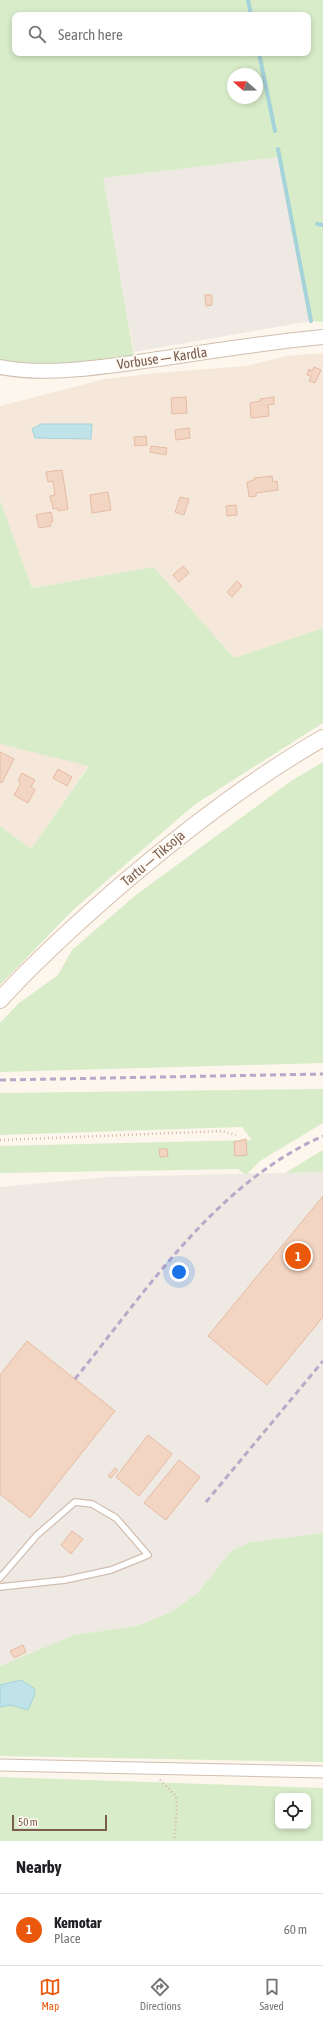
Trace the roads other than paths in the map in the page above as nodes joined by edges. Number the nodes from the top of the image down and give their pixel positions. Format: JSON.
{"nodes":[{"id":1,"x":323,"y":337,"type":"edge"},
{"id":2,"x":0,"y":367,"type":"edge"},
{"id":3,"x":323,"y":738,"type":"edge"},
{"id":4,"x":0,"y":1000,"type":"edge"},
{"id":5,"x":0,"y":1578,"type":"edge"},
{"id":6,"x":0,"y":1587,"type":"edge"},
{"id":7,"x":0,"y":1765,"type":"edge"},
{"id":8,"x":323,"y":1772,"type":"edge"}],
"edges":[{"from":1,"to":2,"type":"street","name":"Vorbuse — Kardla"},
{"from":3,"to":4,"type":"main road","name":"Tartu — Tiksoja"},
{"from":5,"to":6,"type":"lane"},
{"from":7,"to":8,"type":"street"}]}
